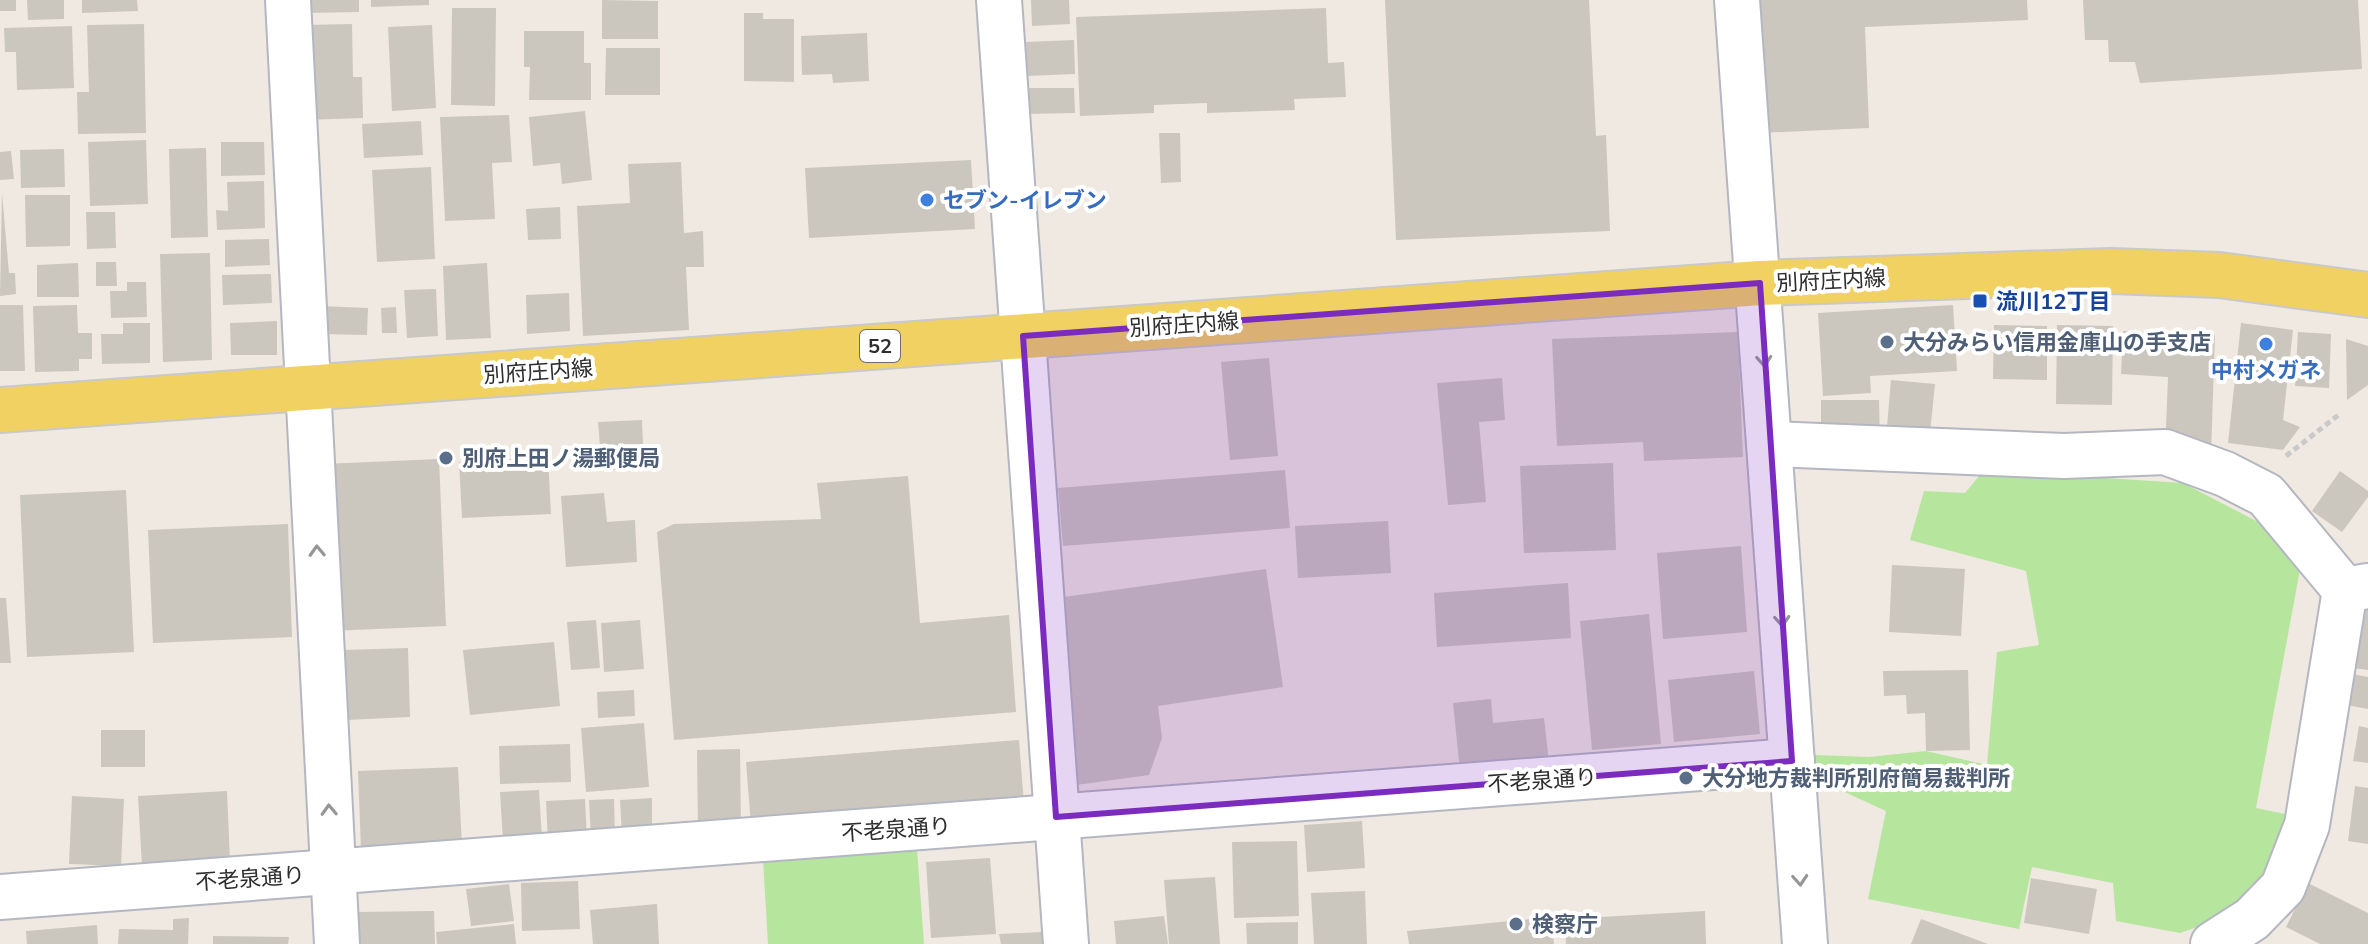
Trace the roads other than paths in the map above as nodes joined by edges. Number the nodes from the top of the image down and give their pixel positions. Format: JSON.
{"nodes":[{"id":1,"x":288,"y":0,"type":"edge"},
{"id":2,"x":999,"y":0,"type":"edge"},
{"id":3,"x":1737,"y":0,"type":"edge"},
{"id":4,"x":1760,"y":283,"type":"junction"},
{"id":5,"x":2368,"y":295,"type":"edge"},
{"id":6,"x":1023,"y":336,"type":"junction"},
{"id":7,"x":310,"y":387,"type":"junction"},
{"id":8,"x":0,"y":410,"type":"edge"},
{"id":9,"x":1770,"y":444,"type":"junction"},
{"id":10,"x":2357,"y":588,"type":"edge"},
{"id":11,"x":1792,"y":761,"type":"junction"},
{"id":12,"x":1056,"y":817,"type":"junction"},
{"id":13,"x":331,"y":872,"type":"junction"},
{"id":14,"x":0,"y":897,"type":"edge"},
{"id":15,"x":2252,"y":932,"type":"edge"},
{"id":16,"x":337,"y":944,"type":"edge"},
{"id":17,"x":1066,"y":944,"type":"edge"},
{"id":18,"x":1805,"y":944,"type":"edge"},
{"id":19,"x":2213,"y":944,"type":"edge"}],
"edges":[{"from":1,"to":7,"type":"street"},
{"from":2,"to":6,"type":"street"},
{"from":3,"to":4,"type":"street"},
{"from":4,"to":5,"type":"main road","name":"別府庄内線","number":"52"},
{"from":4,"to":6,"type":"main road","name":"別府庄内線","number":"52"},
{"from":4,"to":9,"type":"street","one_way":true},
{"from":6,"to":7,"type":"main road","name":"別府庄内線","number":"52"},
{"from":6,"to":12,"type":"street"},
{"from":7,"to":8,"type":"main road","name":"別府庄内線","number":"52"},
{"from":13,"to":7,"type":"street","one_way":true},
{"from":9,"to":10,"type":"street"},
{"from":9,"to":11,"type":"street","one_way":true},
{"from":10,"to":15,"type":"street"},
{"from":11,"to":12,"type":"street","name":"不老泉通り"},
{"from":11,"to":18,"type":"street","one_way":true},
{"from":12,"to":13,"type":"street","name":"不老泉通り"},
{"from":12,"to":17,"type":"street"},
{"from":13,"to":14,"type":"street","name":"不老泉通り"},
{"from":13,"to":16,"type":"street"},
{"from":15,"to":19,"type":"street"}]}
